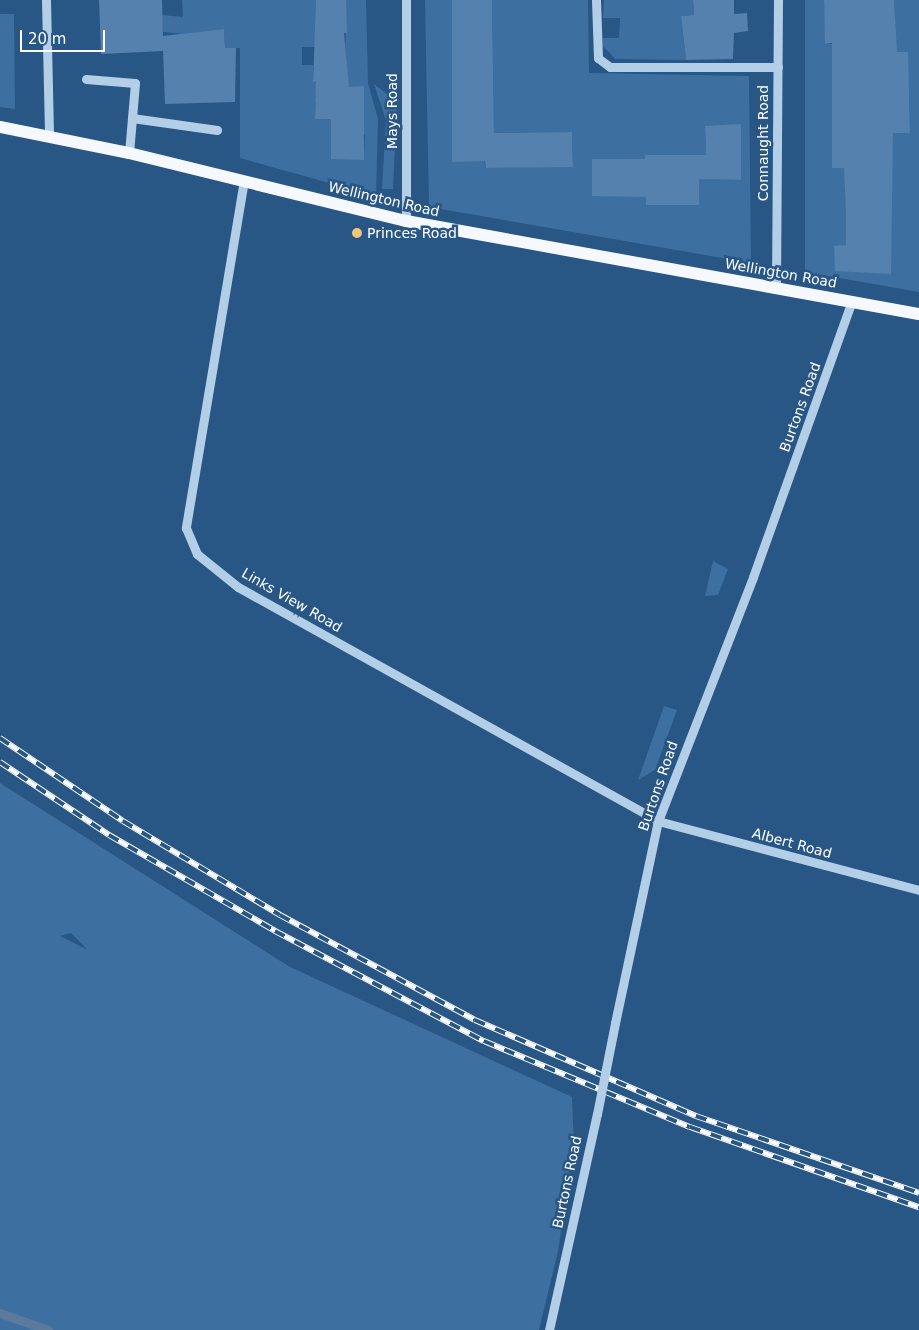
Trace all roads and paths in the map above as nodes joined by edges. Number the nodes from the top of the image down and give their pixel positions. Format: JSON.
{"nodes":[{"id":1,"x":46,"y":0,"type":"edge"},
{"id":2,"x":406,"y":0,"type":"edge"},
{"id":3,"x":596,"y":0,"type":"edge"},
{"id":4,"x":778,"y":0,"type":"edge"},
{"id":5,"x":778,"y":67,"type":"junction"},
{"id":6,"x":86,"y":79,"type":"dead end"},
{"id":7,"x":132,"y":118,"type":"junction"},
{"id":8,"x":0,"y":127,"type":"edge"},
{"id":9,"x":217,"y":130,"type":"dead end"},
{"id":10,"x":49,"y":136,"type":"junction"},
{"id":11,"x":129,"y":153,"type":"junction"},
{"id":12,"x":244,"y":180,"type":"junction"},
{"id":13,"x":406,"y":221,"type":"junction"},
{"id":14,"x":776,"y":286,"type":"junction"},
{"id":15,"x":852,"y":300,"type":"junction"},
{"id":16,"x":919,"y":314,"type":"edge"},
{"id":17,"x":658,"y":822,"type":"junction"},
{"id":18,"x":919,"y":890,"type":"edge"},
{"id":19,"x":549,"y":1330,"type":"edge"}],
"edges":[{"from":1,"to":10,"type":"street"},
{"from":2,"to":13,"type":"street","name":"Mays Road"},
{"from":3,"to":5,"type":"street"},
{"from":4,"to":5,"type":"street","name":"Connaught Road"},
{"from":5,"to":14,"type":"street","name":"Connaught Road"},
{"from":6,"to":7,"type":"street"},
{"from":7,"to":9,"type":"street"},
{"from":7,"to":11,"type":"street"},
{"from":8,"to":10,"type":"main road","name":"Wellington Road"},
{"from":10,"to":11,"type":"main road","name":"Wellington Road"},
{"from":11,"to":12,"type":"main road","name":"Wellington Road"},
{"from":12,"to":13,"type":"main road","name":"Wellington Road"},
{"from":12,"to":17,"type":"street","name":"Links View Road"},
{"from":13,"to":14,"type":"main road","name":"Wellington Road"},
{"from":14,"to":15,"type":"main road","name":"Wellington Road"},
{"from":15,"to":16,"type":"main road","name":"Wellington Road"},
{"from":15,"to":17,"type":"street","name":"Burtons Road"},
{"from":17,"to":18,"type":"street","name":"Albert Road"},
{"from":17,"to":19,"type":"street","name":"Burtons Road","bridge":true}]}
